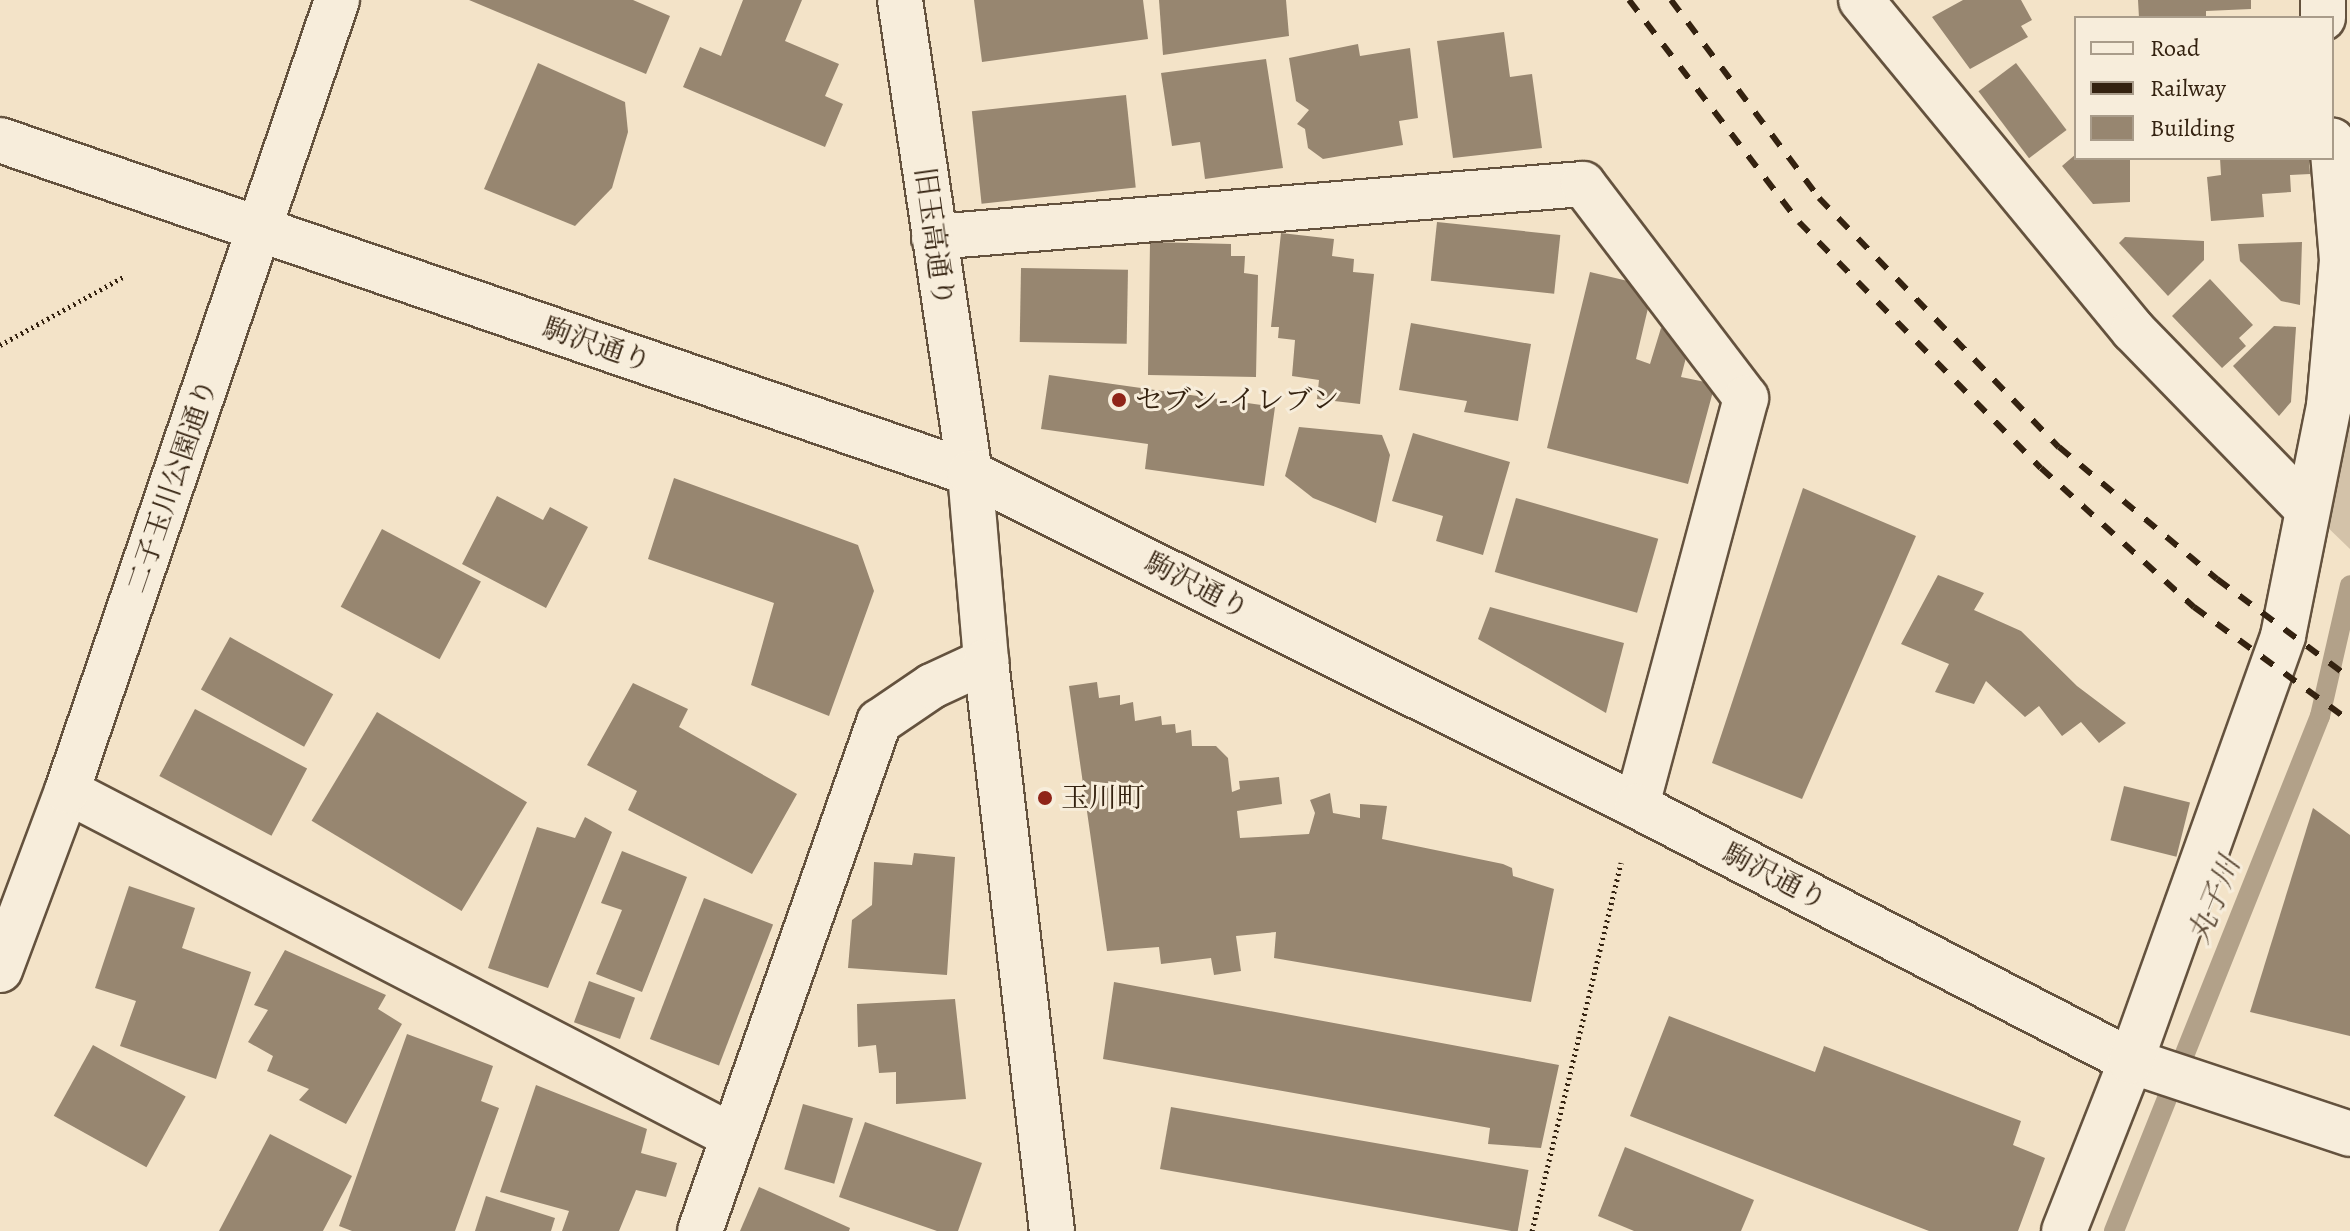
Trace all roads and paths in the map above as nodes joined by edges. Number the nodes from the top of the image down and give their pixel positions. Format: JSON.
{"nodes":[{"id":1,"x":337,"y":0,"type":"edge"},
{"id":2,"x":900,"y":0,"type":"edge"},
{"id":3,"x":1861,"y":0,"type":"edge"},
{"id":4,"x":0,"y":140,"type":"edge"},
{"id":5,"x":2334,"y":160,"type":"edge"},
{"id":6,"x":261,"y":229,"type":"junction"},
{"id":7,"x":934,"y":237,"type":"junction"},
{"id":8,"x":125,"y":276,"type":"dead end"},
{"id":9,"x":0,"y":345,"type":"edge"},
{"id":10,"x":970,"y":473,"type":"junction"},
{"id":11,"x":2305,"y":507,"type":"junction"},
{"id":12,"x":986,"y":661,"type":"junction"},
{"id":13,"x":67,"y":791,"type":"junction"},
{"id":14,"x":1637,"y":806,"type":"junction"},
{"id":15,"x":0,"y":970,"type":"edge"},
{"id":16,"x":2131,"y":1061,"type":"junction"},
{"id":17,"x":2350,"y":1134,"type":"edge"},
{"id":18,"x":732,"y":1136,"type":"junction"},
{"id":19,"x":700,"y":1231,"type":"edge"},
{"id":20,"x":1052,"y":1231,"type":"edge"},
{"id":21,"x":1532,"y":1231,"type":"edge"},
{"id":22,"x":2064,"y":1231,"type":"edge"}],
"edges":[{"from":1,"to":6,"type":"street","name":"二子玉川公園通り"},
{"from":2,"to":7,"type":"street","name":"旧玉高通り"},
{"from":3,"to":11,"type":"street"},
{"from":4,"to":6,"type":"street","name":"駒沢通り"},
{"from":5,"to":11,"type":"street"},
{"from":6,"to":10,"type":"street","name":"駒沢通り"},
{"from":6,"to":13,"type":"street","name":"二子玉川公園通り"},
{"from":7,"to":10,"type":"street","name":"旧玉高通り"},
{"from":7,"to":14,"type":"street"},
{"from":8,"to":9,"type":"path"},
{"from":10,"to":12,"type":"street","name":"旧玉高通り"},
{"from":10,"to":14,"type":"street","name":"駒沢通り"},
{"from":11,"to":16,"type":"street"},
{"from":12,"to":18,"type":"street"},
{"from":12,"to":20,"type":"street","name":"旧玉高通り"},
{"from":13,"to":15,"type":"street","name":"二子玉川公園通り"},
{"from":13,"to":18,"type":"street"},
{"from":14,"to":16,"type":"street","name":"駒沢通り"},
{"from":14,"to":21,"type":"path"},
{"from":16,"to":17,"type":"street","name":"駒沢通り"},
{"from":16,"to":22,"type":"street"},
{"from":18,"to":19,"type":"street"}]}
